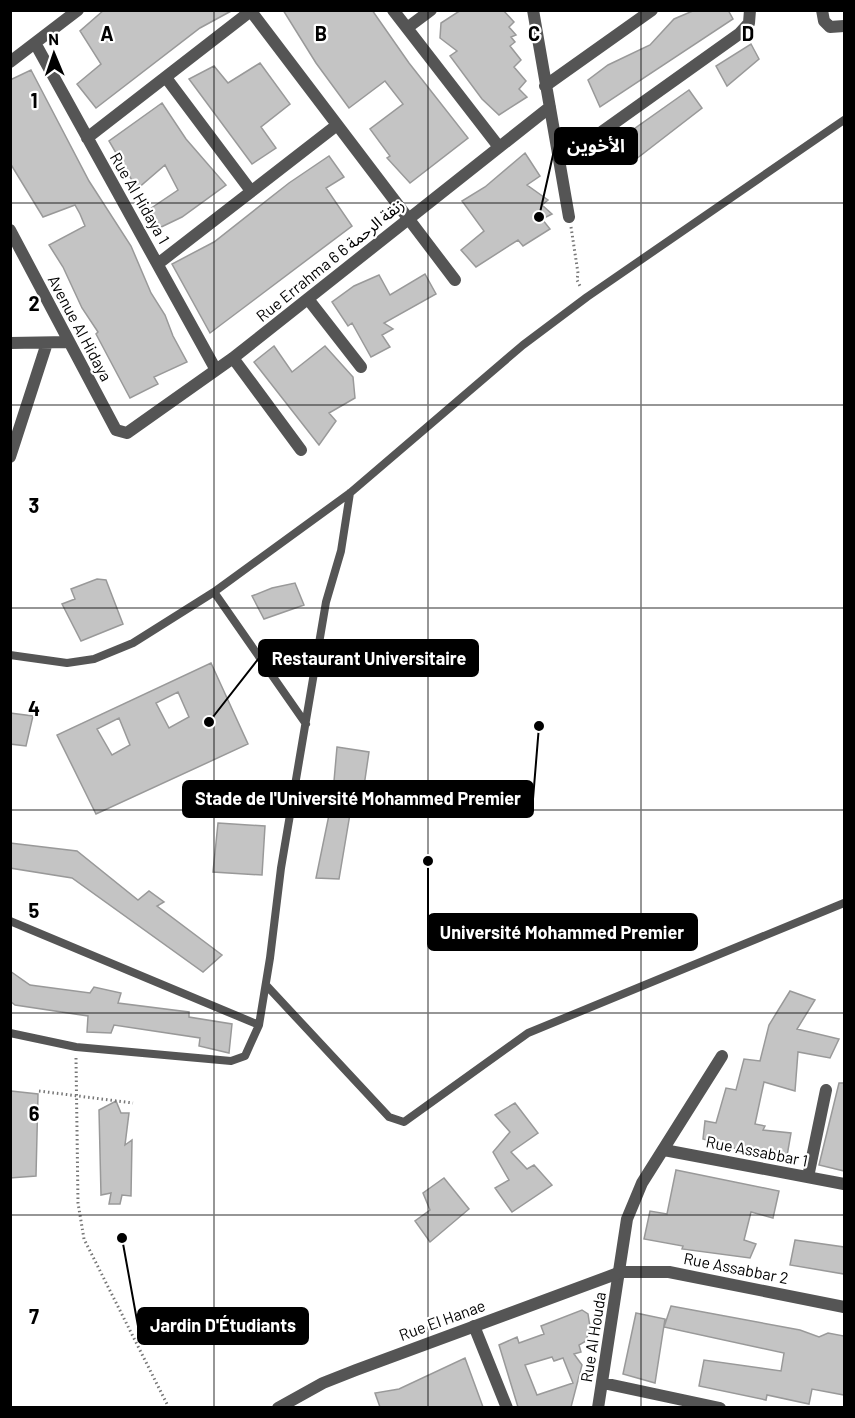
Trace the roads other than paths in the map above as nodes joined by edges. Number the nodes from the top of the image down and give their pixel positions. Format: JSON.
{"nodes":[{"id":1,"x":78,"y":10,"type":"edge"},
{"id":2,"x":393,"y":10,"type":"edge"},
{"id":3,"x":431,"y":10,"type":"edge"},
{"id":4,"x":533,"y":10,"type":"edge"},
{"id":5,"x":750,"y":10,"type":"edge"},
{"id":6,"x":822,"y":10,"type":"edge"},
{"id":7,"x":251,"y":11,"type":"edge"},
{"id":8,"x":645,"y":13,"type":"edge"},
{"id":9,"x":844,"y":26,"type":"edge"},
{"id":10,"x":407,"y":28,"type":"junction"},
{"id":11,"x":35,"y":43,"type":"junction"},
{"id":12,"x":10,"y":62,"type":"edge"},
{"id":13,"x":167,"y":79,"type":"junction"},
{"id":14,"x":545,"y":86,"type":"junction"},
{"id":15,"x":550,"y":107,"type":"junction"},
{"id":16,"x":844,"y":120,"type":"edge"},
{"id":17,"x":337,"y":125,"type":"junction"},
{"id":18,"x":87,"y":138,"type":"junction"},
{"id":19,"x":499,"y":147,"type":"junction"},
{"id":20,"x":561,"y":161,"type":"junction"},
{"id":21,"x":251,"y":190,"type":"junction"},
{"id":22,"x":569,"y":217,"type":"road end"},
{"id":23,"x":408,"y":219,"type":"junction"},
{"id":24,"x":10,"y":230,"type":"edge"},
{"id":25,"x":159,"y":263,"type":"junction"},
{"id":26,"x":455,"y":280,"type":"dead end"},
{"id":27,"x":308,"y":299,"type":"junction"},
{"id":28,"x":69,"y":342,"type":"junction"},
{"id":29,"x":10,"y":343,"type":"edge"},
{"id":30,"x":47,"y":343,"type":"junction"},
{"id":31,"x":233,"y":358,"type":"junction"},
{"id":32,"x":361,"y":367,"type":"dead end"},
{"id":33,"x":216,"y":370,"type":"junction"},
{"id":34,"x":127,"y":433,"type":"joint"},
{"id":35,"x":301,"y":450,"type":"dead end"},
{"id":36,"x":10,"y":458,"type":"edge"},
{"id":37,"x":350,"y":493,"type":"junction"},
{"id":38,"x":214,"y":592,"type":"junction"},
{"id":39,"x":10,"y":655,"type":"edge"},
{"id":40,"x":316,"y":662,"type":"junction"},
{"id":41,"x":271,"y":674,"type":"junction"},
{"id":42,"x":306,"y":724,"type":"junction"},
{"id":43,"x":844,"y":903,"type":"edge"},
{"id":44,"x":10,"y":921,"type":"edge"},
{"id":45,"x":266,"y":985,"type":"junction"},
{"id":46,"x":259,"y":1025,"type":"junction"},
{"id":47,"x":10,"y":1033,"type":"edge"},
{"id":48,"x":722,"y":1056,"type":"dead end"},
{"id":49,"x":826,"y":1090,"type":"dead end"},
{"id":50,"x":664,"y":1150,"type":"junction"},
{"id":51,"x":808,"y":1177,"type":"junction"},
{"id":52,"x":844,"y":1184,"type":"edge"},
{"id":53,"x":621,"y":1272,"type":"junction"},
{"id":54,"x":844,"y":1307,"type":"edge"},
{"id":55,"x":474,"y":1326,"type":"junction"},
{"id":56,"x":603,"y":1383,"type":"junction"},
{"id":57,"x":278,"y":1407,"type":"edge"},
{"id":58,"x":507,"y":1407,"type":"edge"},
{"id":59,"x":598,"y":1407,"type":"edge"},
{"id":60,"x":720,"y":1407,"type":"edge"}],
"edges":[{"from":1,"to":11,"type":"street"},
{"from":2,"to":10,"type":"street"},
{"from":3,"to":10,"type":"street"},
{"from":4,"to":14,"type":"street"},
{"from":5,"to":20,"type":"street"},
{"from":6,"to":9,"type":"street"},
{"from":7,"to":13,"type":"street"},
{"from":7,"to":17,"type":"street"},
{"from":8,"to":14,"type":"street"},
{"from":10,"to":19,"type":"street"},
{"from":11,"to":12,"type":"street"},
{"from":11,"to":18,"type":"street","name":"Rue Al Hidaya 1"},
{"from":13,"to":18,"type":"street"},
{"from":13,"to":21,"type":"street"},
{"from":14,"to":15,"type":"street"},
{"from":15,"to":19,"type":"street","name":"Rue Errahma 6 6 زنقة الرحمة"},
{"from":15,"to":20,"type":"street"},
{"from":16,"to":37,"type":"lane"},
{"from":17,"to":21,"type":"street"},
{"from":17,"to":23,"type":"street"},
{"from":18,"to":25,"type":"street","name":"Rue Al Hidaya 1"},
{"from":19,"to":23,"type":"street","name":"Rue Errahma 6 6 زنقة الرحمة"},
{"from":20,"to":22,"type":"street"},
{"from":21,"to":25,"type":"street"},
{"from":23,"to":26,"type":"street"},
{"from":23,"to":27,"type":"street","name":"Rue Errahma 6 6 زنقة الرحمة"},
{"from":24,"to":28,"type":"street","name":"Avenue Al Hidaya"},
{"from":25,"to":33,"type":"street","name":"Rue Al Hidaya 1"},
{"from":27,"to":31,"type":"street","name":"Rue Errahma 6 6 زنقة الرحمة"},
{"from":27,"to":32,"type":"street"},
{"from":28,"to":30,"type":"street"},
{"from":28,"to":34,"type":"street","name":"Avenue Al Hidaya"},
{"from":29,"to":30,"type":"street"},
{"from":30,"to":36,"type":"street"},
{"from":31,"to":33,"type":"street","name":"Rue Errahma 6 6 زنقة الرحمة"},
{"from":31,"to":35,"type":"street"},
{"from":33,"to":34,"type":"street","name":"Rue Errahma 6 6 زنقة الرحمة"},
{"from":37,"to":38,"type":"lane"},
{"from":37,"to":40,"type":"lane"},
{"from":38,"to":39,"type":"lane"},
{"from":38,"to":41,"type":"lane"},
{"from":40,"to":41,"type":"lane"},
{"from":40,"to":42,"type":"lane"},
{"from":41,"to":42,"type":"lane"},
{"from":42,"to":45,"type":"lane"},
{"from":43,"to":45,"type":"lane"},
{"from":44,"to":46,"type":"lane"},
{"from":45,"to":46,"type":"lane"},
{"from":46,"to":47,"type":"lane"},
{"from":48,"to":50,"type":"street","name":"Rue Al Houda"},
{"from":49,"to":51,"type":"street"},
{"from":50,"to":51,"type":"street","name":"Rue Assabbar 1"},
{"from":50,"to":53,"type":"street","name":"Rue Al Houda"},
{"from":51,"to":52,"type":"street","name":"Rue Assabbar 1"},
{"from":53,"to":54,"type":"street","name":"Rue Assabbar 2"},
{"from":53,"to":55,"type":"street","name":"Rue El Hanae"},
{"from":53,"to":56,"type":"street","name":"Rue Al Houda"},
{"from":55,"to":57,"type":"street","name":"Rue El Hanae"},
{"from":55,"to":58,"type":"street"},
{"from":56,"to":59,"type":"street","name":"Rue Al Houda"},
{"from":56,"to":60,"type":"street"}]}
